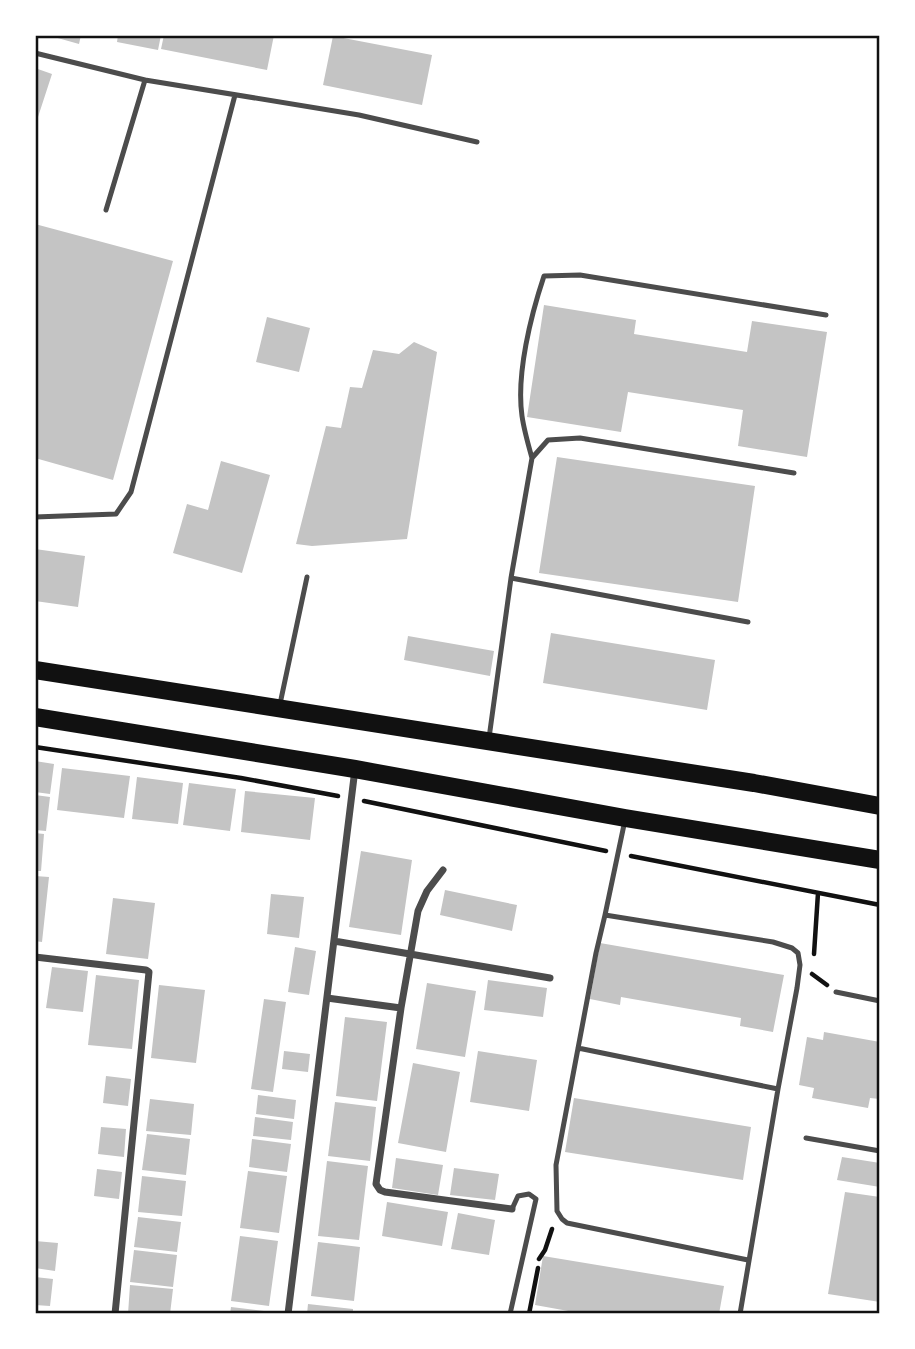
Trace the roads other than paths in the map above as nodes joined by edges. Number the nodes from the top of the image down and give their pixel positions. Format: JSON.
{"nodes":[{"id":1,"x":35,"y":53,"type":"edge"},
{"id":2,"x":145,"y":80,"type":"junction"},
{"id":3,"x":235,"y":95,"type":"junction"},
{"id":4,"x":477,"y":142,"type":"dead end"},
{"id":5,"x":106,"y":209,"type":"dead end"},
{"id":6,"x":826,"y":315,"type":"dead end"},
{"id":7,"x":532,"y":458,"type":"junction"},
{"id":8,"x":794,"y":473,"type":"dead end"},
{"id":9,"x":35,"y":517,"type":"edge"},
{"id":10,"x":307,"y":577,"type":"dead end"},
{"id":11,"x":511,"y":578,"type":"junction"},
{"id":12,"x":748,"y":622,"type":"dead end"},
{"id":13,"x":35,"y":670,"type":"edge"},
{"id":14,"x":280,"y":708,"type":"junction"},
{"id":15,"x":35,"y":717,"type":"edge"},
{"id":16,"x":489,"y":741,"type":"junction"},
{"id":17,"x":355,"y":769,"type":"junction"},
{"id":18,"x":880,"y":806,"type":"edge"},
{"id":19,"x":625,"y":818,"type":"junction"},
{"id":20,"x":880,"y":860,"type":"edge"},
{"id":21,"x":443,"y":870,"type":"dead end"},
{"id":22,"x":605,"y":915,"type":"junction"},
{"id":23,"x":334,"y":941,"type":"junction"},
{"id":24,"x":411,"y":954,"type":"junction"},
{"id":25,"x":35,"y":957,"type":"edge"},
{"id":26,"x":550,"y":978,"type":"dead end"},
{"id":27,"x":836,"y":992,"type":"road end"},
{"id":28,"x":327,"y":998,"type":"junction"},
{"id":29,"x":880,"y":1001,"type":"edge"},
{"id":30,"x":401,"y":1008,"type":"junction"},
{"id":31,"x":578,"y":1048,"type":"junction"},
{"id":32,"x":778,"y":1089,"type":"junction"},
{"id":33,"x":806,"y":1138,"type":"dead end"},
{"id":34,"x":880,"y":1152,"type":"edge"},
{"id":35,"x":512,"y":1209,"type":"joint"},
{"id":36,"x":748,"y":1260,"type":"junction"},
{"id":37,"x":115,"y":1314,"type":"edge"},
{"id":38,"x":288,"y":1314,"type":"edge"},
{"id":39,"x":510,"y":1314,"type":"edge"},
{"id":40,"x":740,"y":1314,"type":"edge"}],
"edges":[{"from":1,"to":2,"type":"lane"},
{"from":2,"to":3,"type":"lane"},
{"from":2,"to":5,"type":"lane"},
{"from":3,"to":4,"type":"lane"},
{"from":3,"to":9,"type":"lane"},
{"from":6,"to":7,"type":"lane"},
{"from":7,"to":8,"type":"lane"},
{"from":7,"to":11,"type":"lane"},
{"from":10,"to":14,"type":"lane"},
{"from":11,"to":12,"type":"lane"},
{"from":11,"to":16,"type":"lane"},
{"from":13,"to":14,"type":"main road"},
{"from":14,"to":16,"type":"main road"},
{"from":15,"to":17,"type":"main road"},
{"from":16,"to":18,"type":"main road"},
{"from":17,"to":19,"type":"main road"},
{"from":17,"to":23,"type":"street"},
{"from":19,"to":20,"type":"main road"},
{"from":19,"to":22,"type":"lane"},
{"from":21,"to":24,"type":"street"},
{"from":22,"to":31,"type":"lane"},
{"from":22,"to":32,"type":"lane"},
{"from":23,"to":24,"type":"street"},
{"from":23,"to":28,"type":"street"},
{"from":24,"to":26,"type":"street"},
{"from":24,"to":30,"type":"street"},
{"from":25,"to":37,"type":"street"},
{"from":27,"to":29,"type":"lane"},
{"from":28,"to":30,"type":"street"},
{"from":28,"to":38,"type":"street"},
{"from":30,"to":35,"type":"street"},
{"from":31,"to":32,"type":"lane"},
{"from":31,"to":36,"type":"lane"},
{"from":32,"to":36,"type":"lane"},
{"from":33,"to":34,"type":"lane"},
{"from":35,"to":39,"type":"lane"},
{"from":36,"to":40,"type":"lane"}]}
